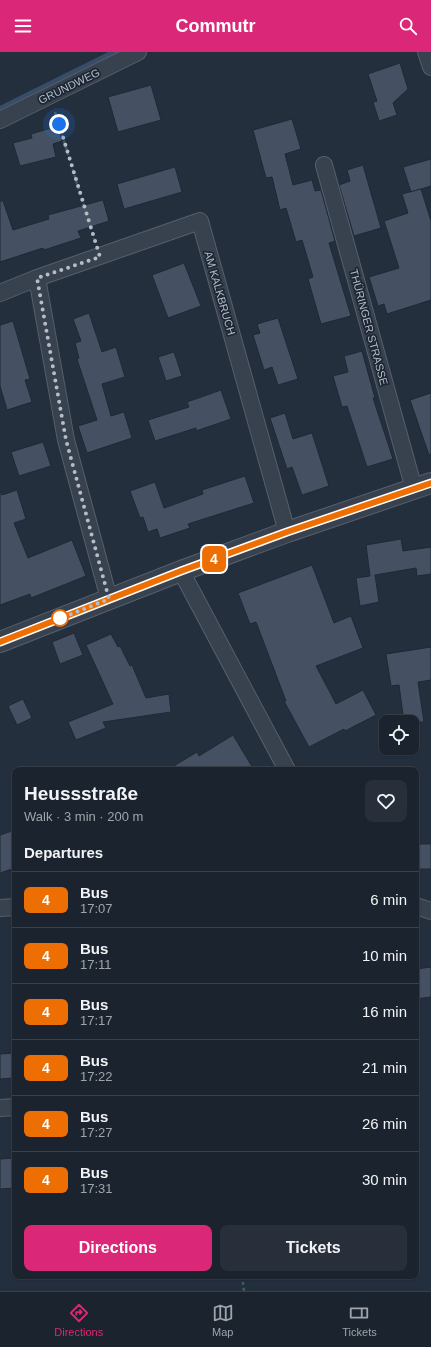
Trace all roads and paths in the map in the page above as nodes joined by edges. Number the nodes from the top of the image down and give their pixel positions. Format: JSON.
{"nodes":[{"id":1,"x":138,"y":52,"type":"edge"},
{"id":2,"x":426,"y":52,"type":"edge"},
{"id":3,"x":431,"y":67,"type":"edge"},
{"id":4,"x":50,"y":95,"type":"junction"},
{"id":5,"x":0,"y":120,"type":"edge"},
{"id":6,"x":324,"y":165,"type":"dead end"},
{"id":7,"x":100,"y":257,"type":"junction"},
{"id":8,"x":37,"y":278,"type":"junction"},
{"id":9,"x":0,"y":293,"type":"edge"},
{"id":10,"x":422,"y":486,"type":"edge"},
{"id":11,"x":287,"y":532,"type":"junction"},
{"id":12,"x":181,"y":571,"type":"junction"},
{"id":13,"x":109,"y":599,"type":"junction"},
{"id":14,"x":0,"y":642,"type":"edge"},
{"id":15,"x":285,"y":767,"type":"edge"},
{"id":16,"x":12,"y":907,"type":"edge"},
{"id":17,"x":419,"y":907,"type":"edge"},
{"id":18,"x":0,"y":908,"type":"edge"},
{"id":19,"x":431,"y":911,"type":"edge"},
{"id":20,"x":12,"y":1107,"type":"edge"},
{"id":21,"x":0,"y":1108,"type":"edge"},
{"id":22,"x":242,"y":1279,"type":"edge"},
{"id":23,"x":244,"y":1291,"type":"edge"}],
"edges":[{"from":1,"to":4,"type":"street","name":"GRUNDWEG"},
{"from":2,"to":3,"type":"street"},
{"from":4,"to":5,"type":"street","name":"GRUNDWEG"},
{"from":4,"to":7,"type":"path"},
{"from":6,"to":10,"type":"street","name":"THÜRINGER STRASSE"},
{"from":7,"to":8,"type":"street","name":"AM KALKBRUCH"},
{"from":7,"to":11,"type":"street","name":"AM KALKBRUCH"},
{"from":8,"to":9,"type":"street","name":"AM KALKBRUCH"},
{"from":8,"to":13,"type":"street"},
{"from":10,"to":11,"type":"street"},
{"from":11,"to":12,"type":"street"},
{"from":12,"to":13,"type":"street"},
{"from":12,"to":15,"type":"street"},
{"from":13,"to":14,"type":"street"},
{"from":16,"to":18,"type":"street"},
{"from":17,"to":19,"type":"street"},
{"from":20,"to":21,"type":"street"},
{"from":22,"to":23,"type":"path"}]}
